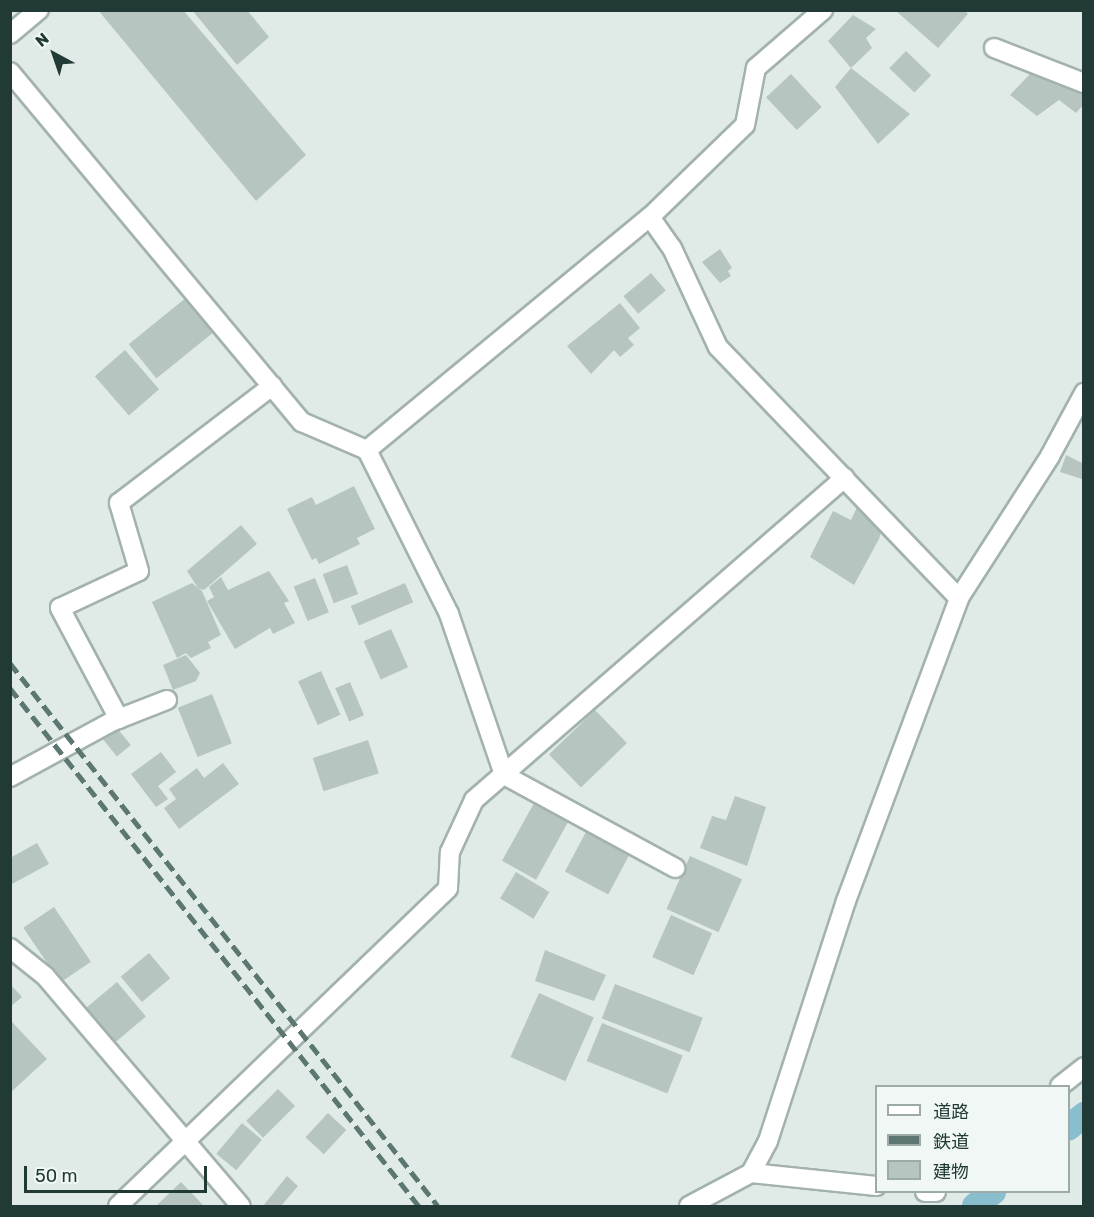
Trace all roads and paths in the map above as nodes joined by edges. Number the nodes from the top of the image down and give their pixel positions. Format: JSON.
{"nodes":[{"id":1,"x":39,"y":10,"type":"edge"},
{"id":2,"x":823,"y":10,"type":"edge"},
{"id":3,"x":10,"y":34,"type":"edge"},
{"id":4,"x":994,"y":48,"type":"dead end"},
{"id":5,"x":10,"y":72,"type":"edge"},
{"id":6,"x":1083,"y":83,"type":"edge"},
{"id":7,"x":650,"y":217,"type":"junction"},
{"id":8,"x":272,"y":386,"type":"junction"},
{"id":9,"x":1083,"y":393,"type":"edge"},
{"id":10,"x":367,"y":450,"type":"junction"},
{"id":11,"x":845,"y":478,"type":"junction"},
{"id":12,"x":958,"y":598,"type":"junction"},
{"id":13,"x":167,"y":700,"type":"dead end"},
{"id":14,"x":118,"y":719,"type":"junction"},
{"id":15,"x":504,"y":775,"type":"junction"},
{"id":16,"x":10,"y":777,"type":"edge"},
{"id":17,"x":675,"y":868,"type":"dead end"},
{"id":18,"x":10,"y":948,"type":"edge"},
{"id":19,"x":1083,"y":1066,"type":"edge"},
{"id":20,"x":1061,"y":1085,"type":"edge"},
{"id":21,"x":184,"y":1138,"type":"junction"},
{"id":22,"x":751,"y":1173,"type":"junction"},
{"id":23,"x":875,"y":1186,"type":"edge"},
{"id":24,"x":118,"y":1206,"type":"edge"},
{"id":25,"x":240,"y":1206,"type":"edge"},
{"id":26,"x":689,"y":1206,"type":"edge"}],
"edges":[{"from":1,"to":3,"type":"street"},
{"from":2,"to":7,"type":"street"},
{"from":4,"to":6,"type":"street"},
{"from":5,"to":8,"type":"street"},
{"from":7,"to":10,"type":"street"},
{"from":7,"to":11,"type":"street"},
{"from":8,"to":10,"type":"street"},
{"from":8,"to":14,"type":"street"},
{"from":9,"to":12,"type":"street"},
{"from":10,"to":15,"type":"street"},
{"from":11,"to":12,"type":"street"},
{"from":11,"to":15,"type":"street"},
{"from":12,"to":22,"type":"street"},
{"from":13,"to":14,"type":"street"},
{"from":14,"to":16,"type":"street"},
{"from":15,"to":17,"type":"street"},
{"from":15,"to":21,"type":"street"},
{"from":18,"to":21,"type":"street"},
{"from":19,"to":20,"type":"street"},
{"from":21,"to":24,"type":"street"},
{"from":21,"to":25,"type":"street"},
{"from":22,"to":23,"type":"street"},
{"from":22,"to":26,"type":"street"}]}
